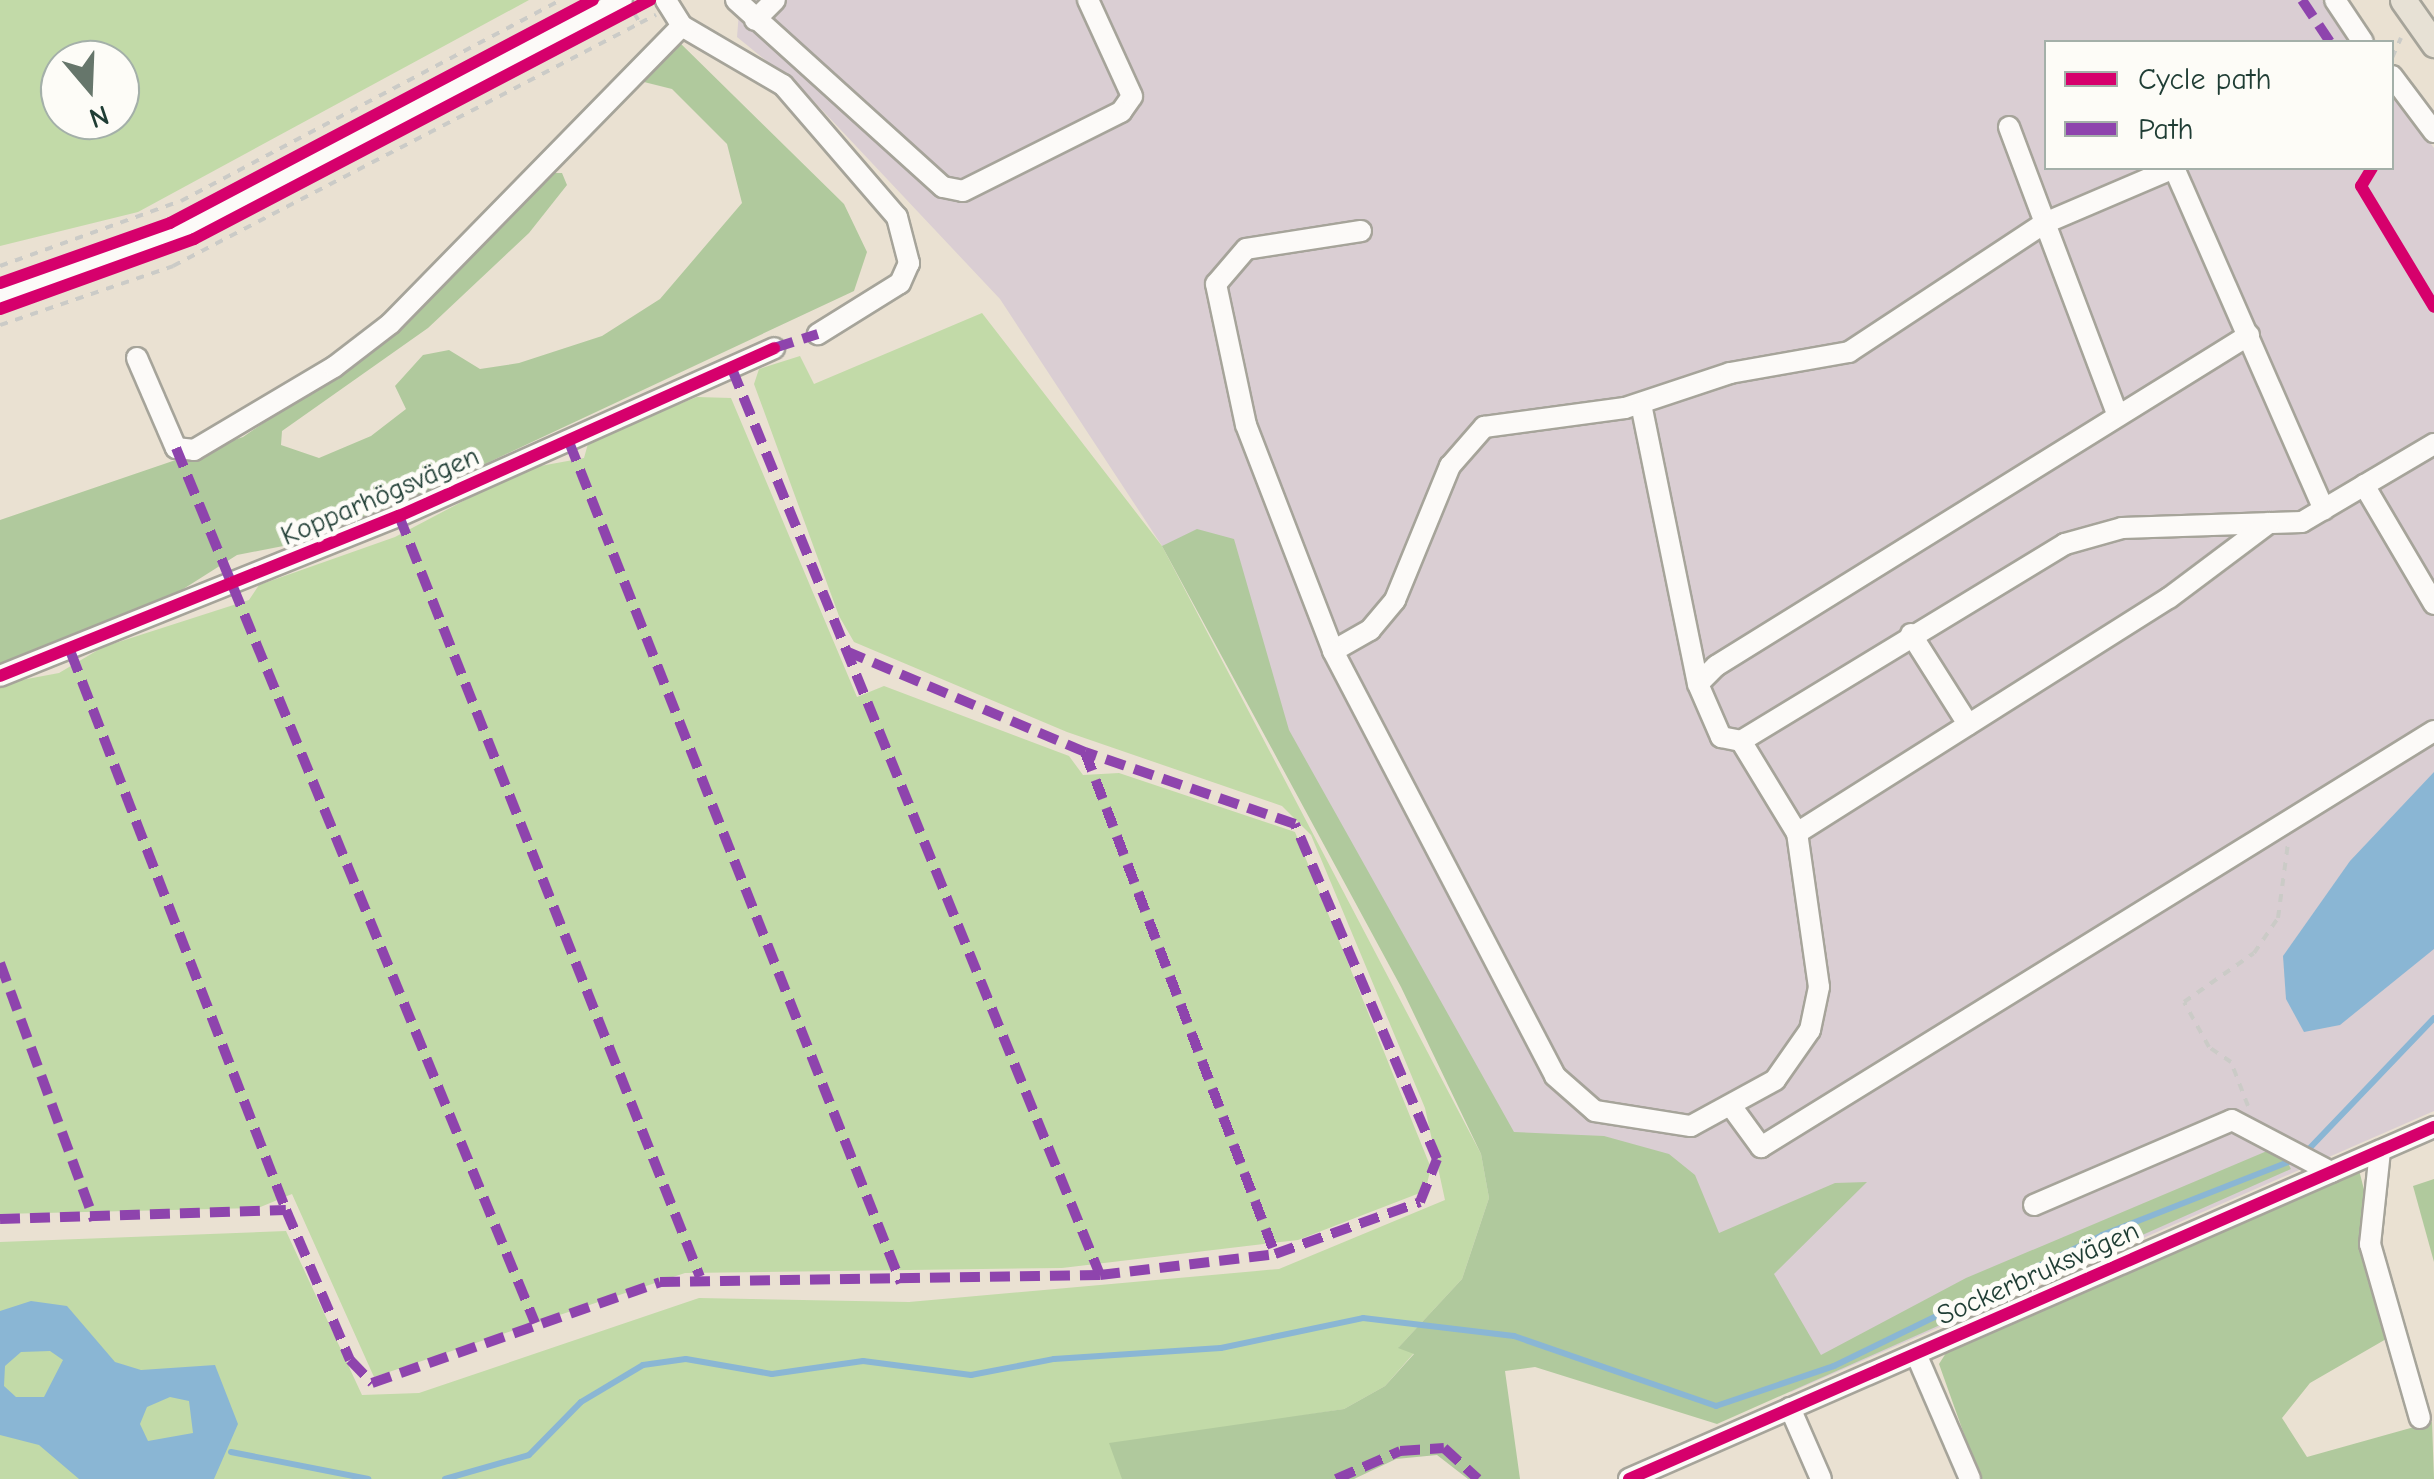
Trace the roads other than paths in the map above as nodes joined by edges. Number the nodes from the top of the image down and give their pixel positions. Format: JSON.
{"nodes":[{"id":1,"x":736,"y":0,"type":"edge"},
{"id":2,"x":776,"y":0,"type":"edge"},
{"id":3,"x":1088,"y":0,"type":"edge"},
{"id":4,"x":2334,"y":0,"type":"edge"},
{"id":5,"x":2404,"y":0,"type":"edge"},
{"id":6,"x":627,"y":3,"type":"edge"},
{"id":7,"x":667,"y":9,"type":"edge"},
{"id":8,"x":755,"y":20,"type":"junction"},
{"id":9,"x":2362,"y":40,"type":"edge"},
{"id":10,"x":2434,"y":44,"type":"edge"},
{"id":11,"x":2394,"y":79,"type":"edge"},
{"id":12,"x":2008,"y":127,"type":"dead end"},
{"id":13,"x":2434,"y":132,"type":"edge"},
{"id":14,"x":2169,"y":170,"type":"edge"},
{"id":15,"x":2175,"y":170,"type":"edge"},
{"id":16,"x":2044,"y":223,"type":"junction"},
{"id":17,"x":1361,"y":231,"type":"dead end"},
{"id":18,"x":0,"y":295,"type":"edge"},
{"id":19,"x":818,"y":334,"type":"dead end"},
{"id":20,"x":2249,"y":335,"type":"junction"},
{"id":21,"x":774,"y":348,"type":"dead end"},
{"id":22,"x":137,"y":358,"type":"dead end"},
{"id":23,"x":1641,"y":404,"type":"junction"},
{"id":24,"x":2118,"y":416,"type":"junction"},
{"id":25,"x":2434,"y":444,"type":"edge"},
{"id":26,"x":2364,"y":486,"type":"junction"},
{"id":27,"x":2324,"y":509,"type":"junction"},
{"id":28,"x":2269,"y":523,"type":"junction"},
{"id":29,"x":2434,"y":604,"type":"edge"},
{"id":30,"x":1911,"y":634,"type":"junction"},
{"id":31,"x":1333,"y":651,"type":"junction"},
{"id":32,"x":0,"y":676,"type":"edge"},
{"id":33,"x":1698,"y":684,"type":"junction"},
{"id":34,"x":1968,"y":724,"type":"junction"},
{"id":35,"x":2434,"y":731,"type":"edge"},
{"id":36,"x":1741,"y":741,"type":"junction"},
{"id":37,"x":1797,"y":833,"type":"junction"},
{"id":38,"x":1734,"y":1110,"type":"junction"},
{"id":39,"x":2434,"y":1127,"type":"edge"},
{"id":40,"x":2411,"y":1137,"type":"junction"},
{"id":41,"x":2434,"y":1148,"type":"edge"},
{"id":42,"x":2380,"y":1151,"type":"junction"},
{"id":43,"x":2323,"y":1167,"type":"junction"},
{"id":44,"x":2034,"y":1205,"type":"dead end"},
{"id":45,"x":1916,"y":1354,"type":"junction"},
{"id":46,"x":1790,"y":1408,"type":"junction"},
{"id":47,"x":2420,"y":1418,"type":"dead end"},
{"id":48,"x":1666,"y":1472,"type":"edge"},
{"id":49,"x":1629,"y":1479,"type":"edge"},
{"id":50,"x":1821,"y":1479,"type":"edge"},
{"id":51,"x":1970,"y":1479,"type":"edge"}],
"edges":[{"from":1,"to":8,"type":"street"},
{"from":2,"to":8,"type":"street"},
{"from":3,"to":8,"type":"street"},
{"from":4,"to":9,"type":"street"},
{"from":5,"to":10,"type":"main road"},
{"from":6,"to":18,"type":"street"},
{"from":7,"to":19,"type":"street"},
{"from":7,"to":22,"type":"street"},
{"from":11,"to":13,"type":"street"},
{"from":12,"to":16,"type":"street"},
{"from":14,"to":16,"type":"street"},
{"from":15,"to":20,"type":"street"},
{"from":16,"to":23,"type":"street"},
{"from":16,"to":24,"type":"street"},
{"from":17,"to":31,"type":"street"},
{"from":20,"to":24,"type":"street"},
{"from":20,"to":27,"type":"street"},
{"from":21,"to":32,"type":"street","name":"Kopparhögsvägen"},
{"from":23,"to":31,"type":"street"},
{"from":23,"to":33,"type":"street"},
{"from":24,"to":33,"type":"street"},
{"from":25,"to":26,"type":"street"},
{"from":26,"to":27,"type":"street"},
{"from":26,"to":29,"type":"street"},
{"from":27,"to":28,"type":"street"},
{"from":28,"to":30,"type":"street"},
{"from":28,"to":34,"type":"street"},
{"from":30,"to":34,"type":"street"},
{"from":30,"to":36,"type":"street"},
{"from":31,"to":38,"type":"street"},
{"from":33,"to":36,"type":"street"},
{"from":34,"to":37,"type":"street"},
{"from":35,"to":38,"type":"street"},
{"from":36,"to":37,"type":"street"},
{"from":37,"to":38,"type":"street"},
{"from":39,"to":40,"type":"street","name":"Sockerbruksvägen"},
{"from":40,"to":41,"type":"street"},
{"from":40,"to":42,"type":"street","name":"Sockerbruksvägen"},
{"from":42,"to":43,"type":"street","name":"Sockerbruksvägen"},
{"from":42,"to":47,"type":"street"},
{"from":43,"to":44,"type":"street"},
{"from":43,"to":45,"type":"street","name":"Sockerbruksvägen"},
{"from":45,"to":46,"type":"street","name":"Sockerbruksvägen"},
{"from":45,"to":51,"type":"street","name":"Sockerbruksvägen"},
{"from":46,"to":48,"type":"street","name":"Sockerbruksvägen"},
{"from":46,"to":50,"type":"street"},
{"from":48,"to":49,"type":"street","name":"Sockerbruksvägen"}]}
